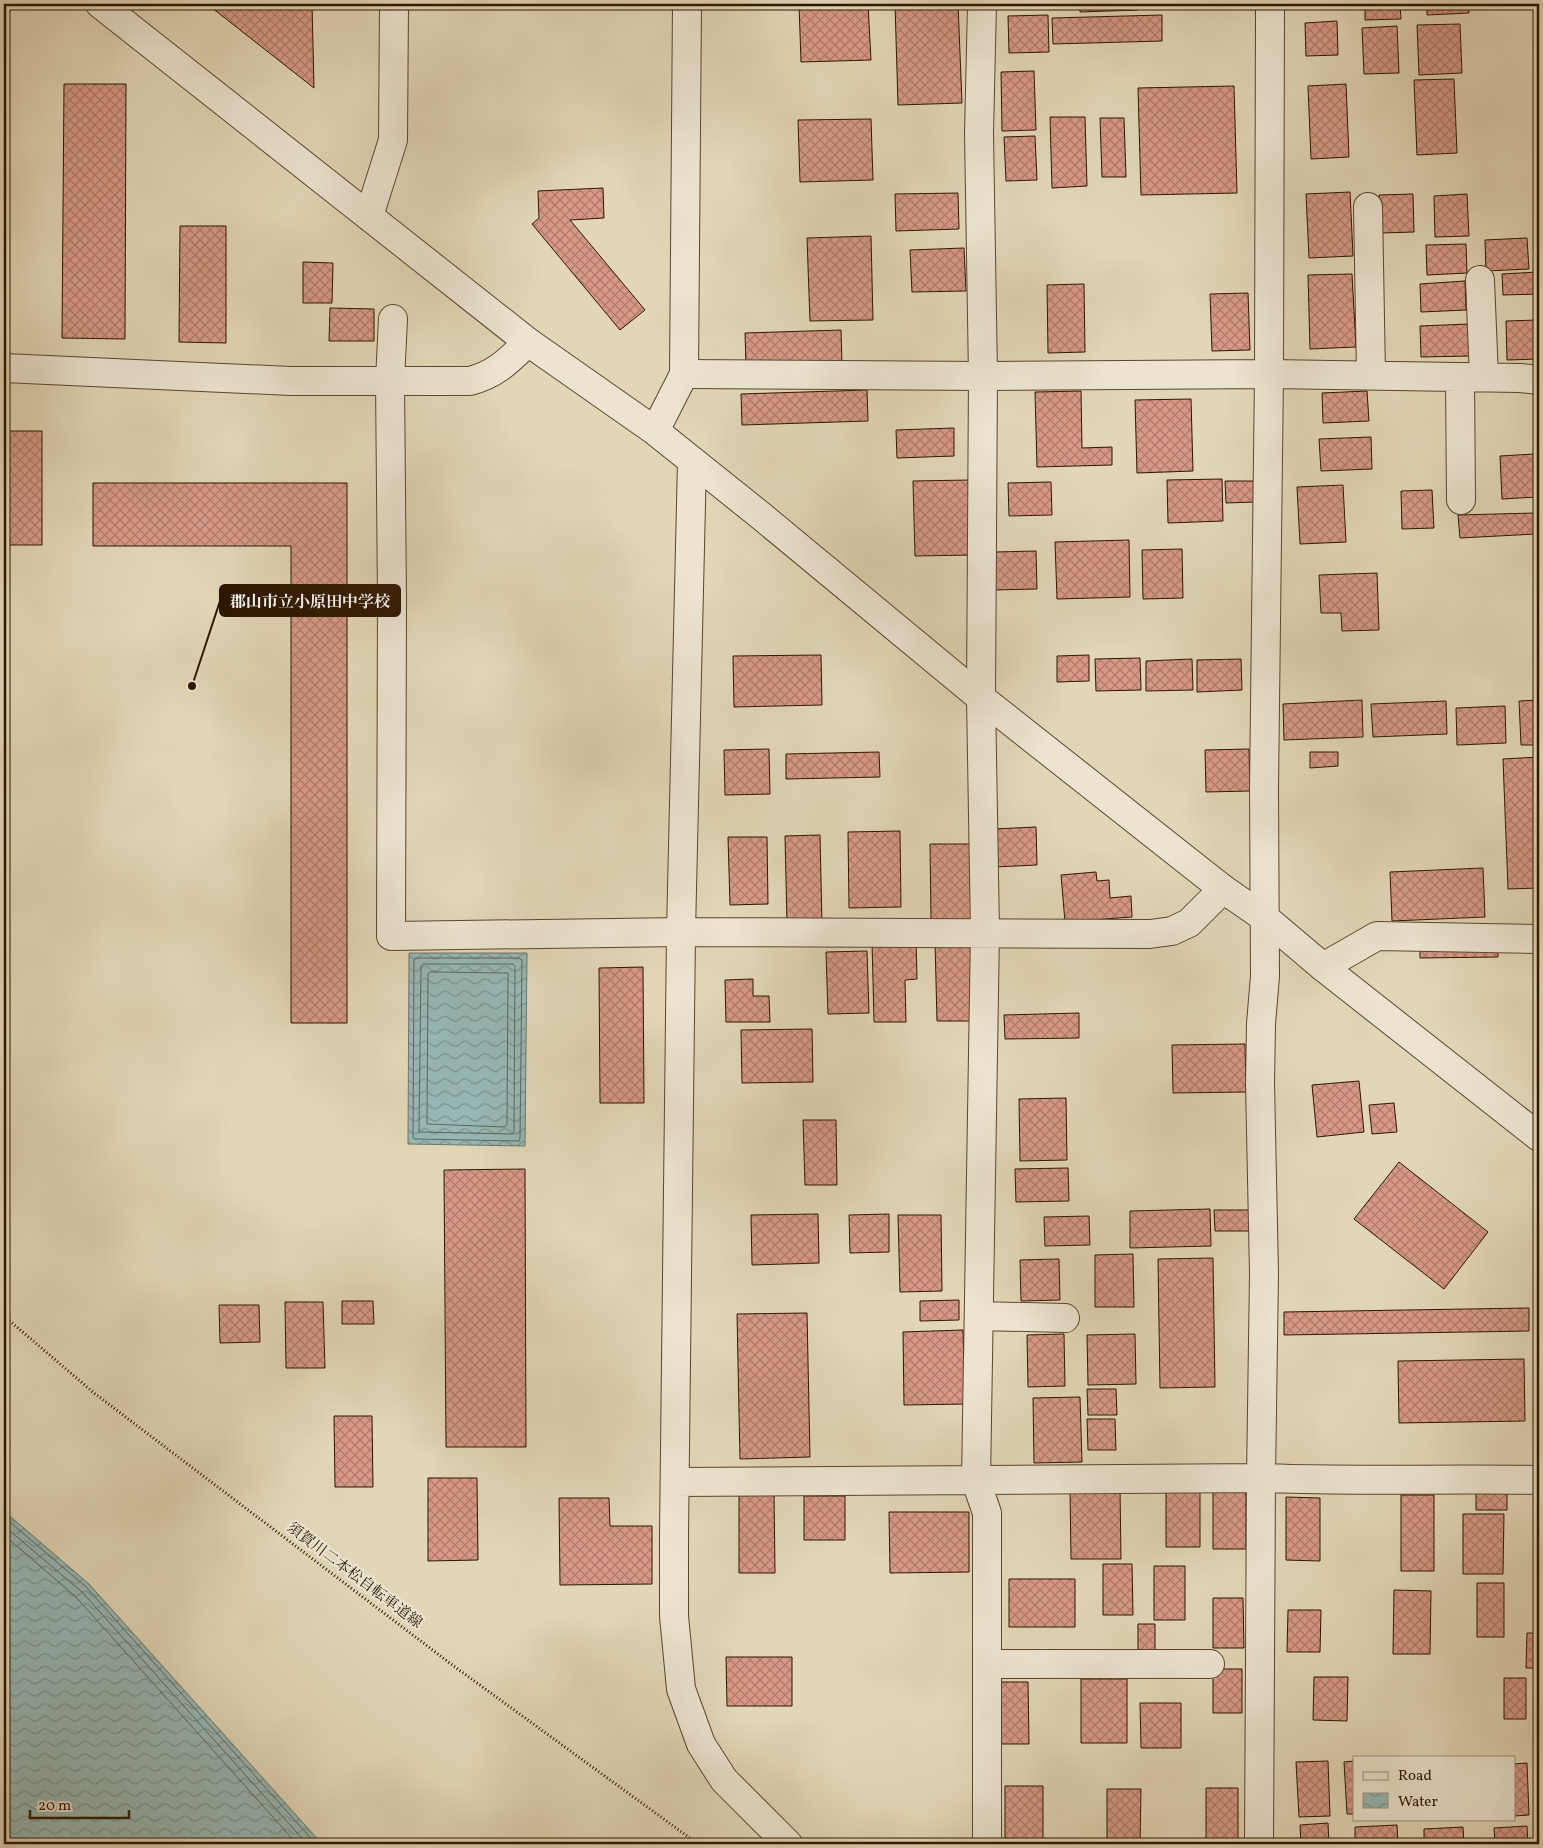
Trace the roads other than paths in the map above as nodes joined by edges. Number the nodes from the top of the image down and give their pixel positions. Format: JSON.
{"nodes":[{"id":1,"x":100,"y":4,"type":"edge"},
{"id":2,"x":394,"y":4,"type":"edge"},
{"id":3,"x":687,"y":4,"type":"edge"},
{"id":4,"x":982,"y":4,"type":"edge"},
{"id":5,"x":1270,"y":4,"type":"edge"},
{"id":6,"x":1368,"y":207,"type":"dead end"},
{"id":7,"x":369,"y":216,"type":"junction"},
{"id":8,"x":1480,"y":280,"type":"dead end"},
{"id":9,"x":393,"y":319,"type":"dead end"},
{"id":10,"x":528,"y":342,"type":"junction"},
{"id":11,"x":4,"y":368,"type":"edge"},
{"id":12,"x":684,"y":374,"type":"junction"},
{"id":13,"x":1269,"y":374,"type":"junction"},
{"id":14,"x":1371,"y":375,"type":"junction"},
{"id":15,"x":983,"y":376,"type":"junction"},
{"id":16,"x":1472,"y":377,"type":"junction"},
{"id":17,"x":390,"y":380,"type":"junction"},
{"id":18,"x":1539,"y":380,"type":"edge"},
{"id":19,"x":655,"y":431,"type":"junction"},
{"id":20,"x":692,"y":461,"type":"junction"},
{"id":21,"x":1461,"y":500,"type":"dead end"},
{"id":22,"x":982,"y":698,"type":"junction"},
{"id":23,"x":1223,"y":889,"type":"junction"},
{"id":24,"x":1265,"y":918,"type":"junction"},
{"id":25,"x":682,"y":932,"type":"junction"},
{"id":26,"x":985,"y":932,"type":"junction"},
{"id":27,"x":1539,"y":938,"type":"edge"},
{"id":28,"x":1323,"y":967,"type":"junction"},
{"id":29,"x":1539,"y":1137,"type":"edge"},
{"id":30,"x":980,"y":1316,"type":"junction"},
{"id":31,"x":1065,"y":1318,"type":"dead end"},
{"id":32,"x":1261,"y":1478,"type":"junction"},
{"id":33,"x":976,"y":1480,"type":"junction"},
{"id":34,"x":1539,"y":1480,"type":"edge"},
{"id":35,"x":675,"y":1482,"type":"junction"},
{"id":36,"x":987,"y":1664,"type":"junction"},
{"id":37,"x":1210,"y":1664,"type":"dead end"},
{"id":38,"x":788,"y":1844,"type":"edge"},
{"id":39,"x":987,"y":1844,"type":"edge"},
{"id":40,"x":1260,"y":1844,"type":"edge"}],
"edges":[{"from":1,"to":7,"type":"street"},
{"from":2,"to":7,"type":"street"},
{"from":3,"to":12,"type":"street"},
{"from":4,"to":15,"type":"street"},
{"from":5,"to":13,"type":"street"},
{"from":6,"to":14,"type":"street"},
{"from":7,"to":10,"type":"street"},
{"from":8,"to":16,"type":"street"},
{"from":9,"to":17,"type":"street"},
{"from":10,"to":17,"type":"street"},
{"from":10,"to":19,"type":"street"},
{"from":11,"to":17,"type":"street"},
{"from":12,"to":15,"type":"street"},
{"from":12,"to":19,"type":"street"},
{"from":13,"to":14,"type":"street"},
{"from":13,"to":15,"type":"street"},
{"from":13,"to":24,"type":"street"},
{"from":14,"to":16,"type":"street"},
{"from":15,"to":22,"type":"street"},
{"from":16,"to":18,"type":"street"},
{"from":16,"to":21,"type":"street"},
{"from":17,"to":25,"type":"street"},
{"from":19,"to":20,"type":"street"},
{"from":20,"to":22,"type":"street"},
{"from":20,"to":25,"type":"street"},
{"from":22,"to":23,"type":"street"},
{"from":22,"to":26,"type":"street"},
{"from":23,"to":24,"type":"street"},
{"from":23,"to":26,"type":"street"},
{"from":24,"to":28,"type":"street"},
{"from":24,"to":32,"type":"street"},
{"from":25,"to":26,"type":"street"},
{"from":25,"to":35,"type":"street"},
{"from":26,"to":30,"type":"street"},
{"from":27,"to":28,"type":"street"},
{"from":28,"to":29,"type":"street"},
{"from":30,"to":31,"type":"street"},
{"from":30,"to":33,"type":"street"},
{"from":32,"to":33,"type":"street"},
{"from":32,"to":34,"type":"street"},
{"from":32,"to":40,"type":"street"},
{"from":33,"to":35,"type":"street"},
{"from":33,"to":36,"type":"street"},
{"from":35,"to":38,"type":"street"},
{"from":36,"to":37,"type":"street"},
{"from":36,"to":39,"type":"street"}]}
